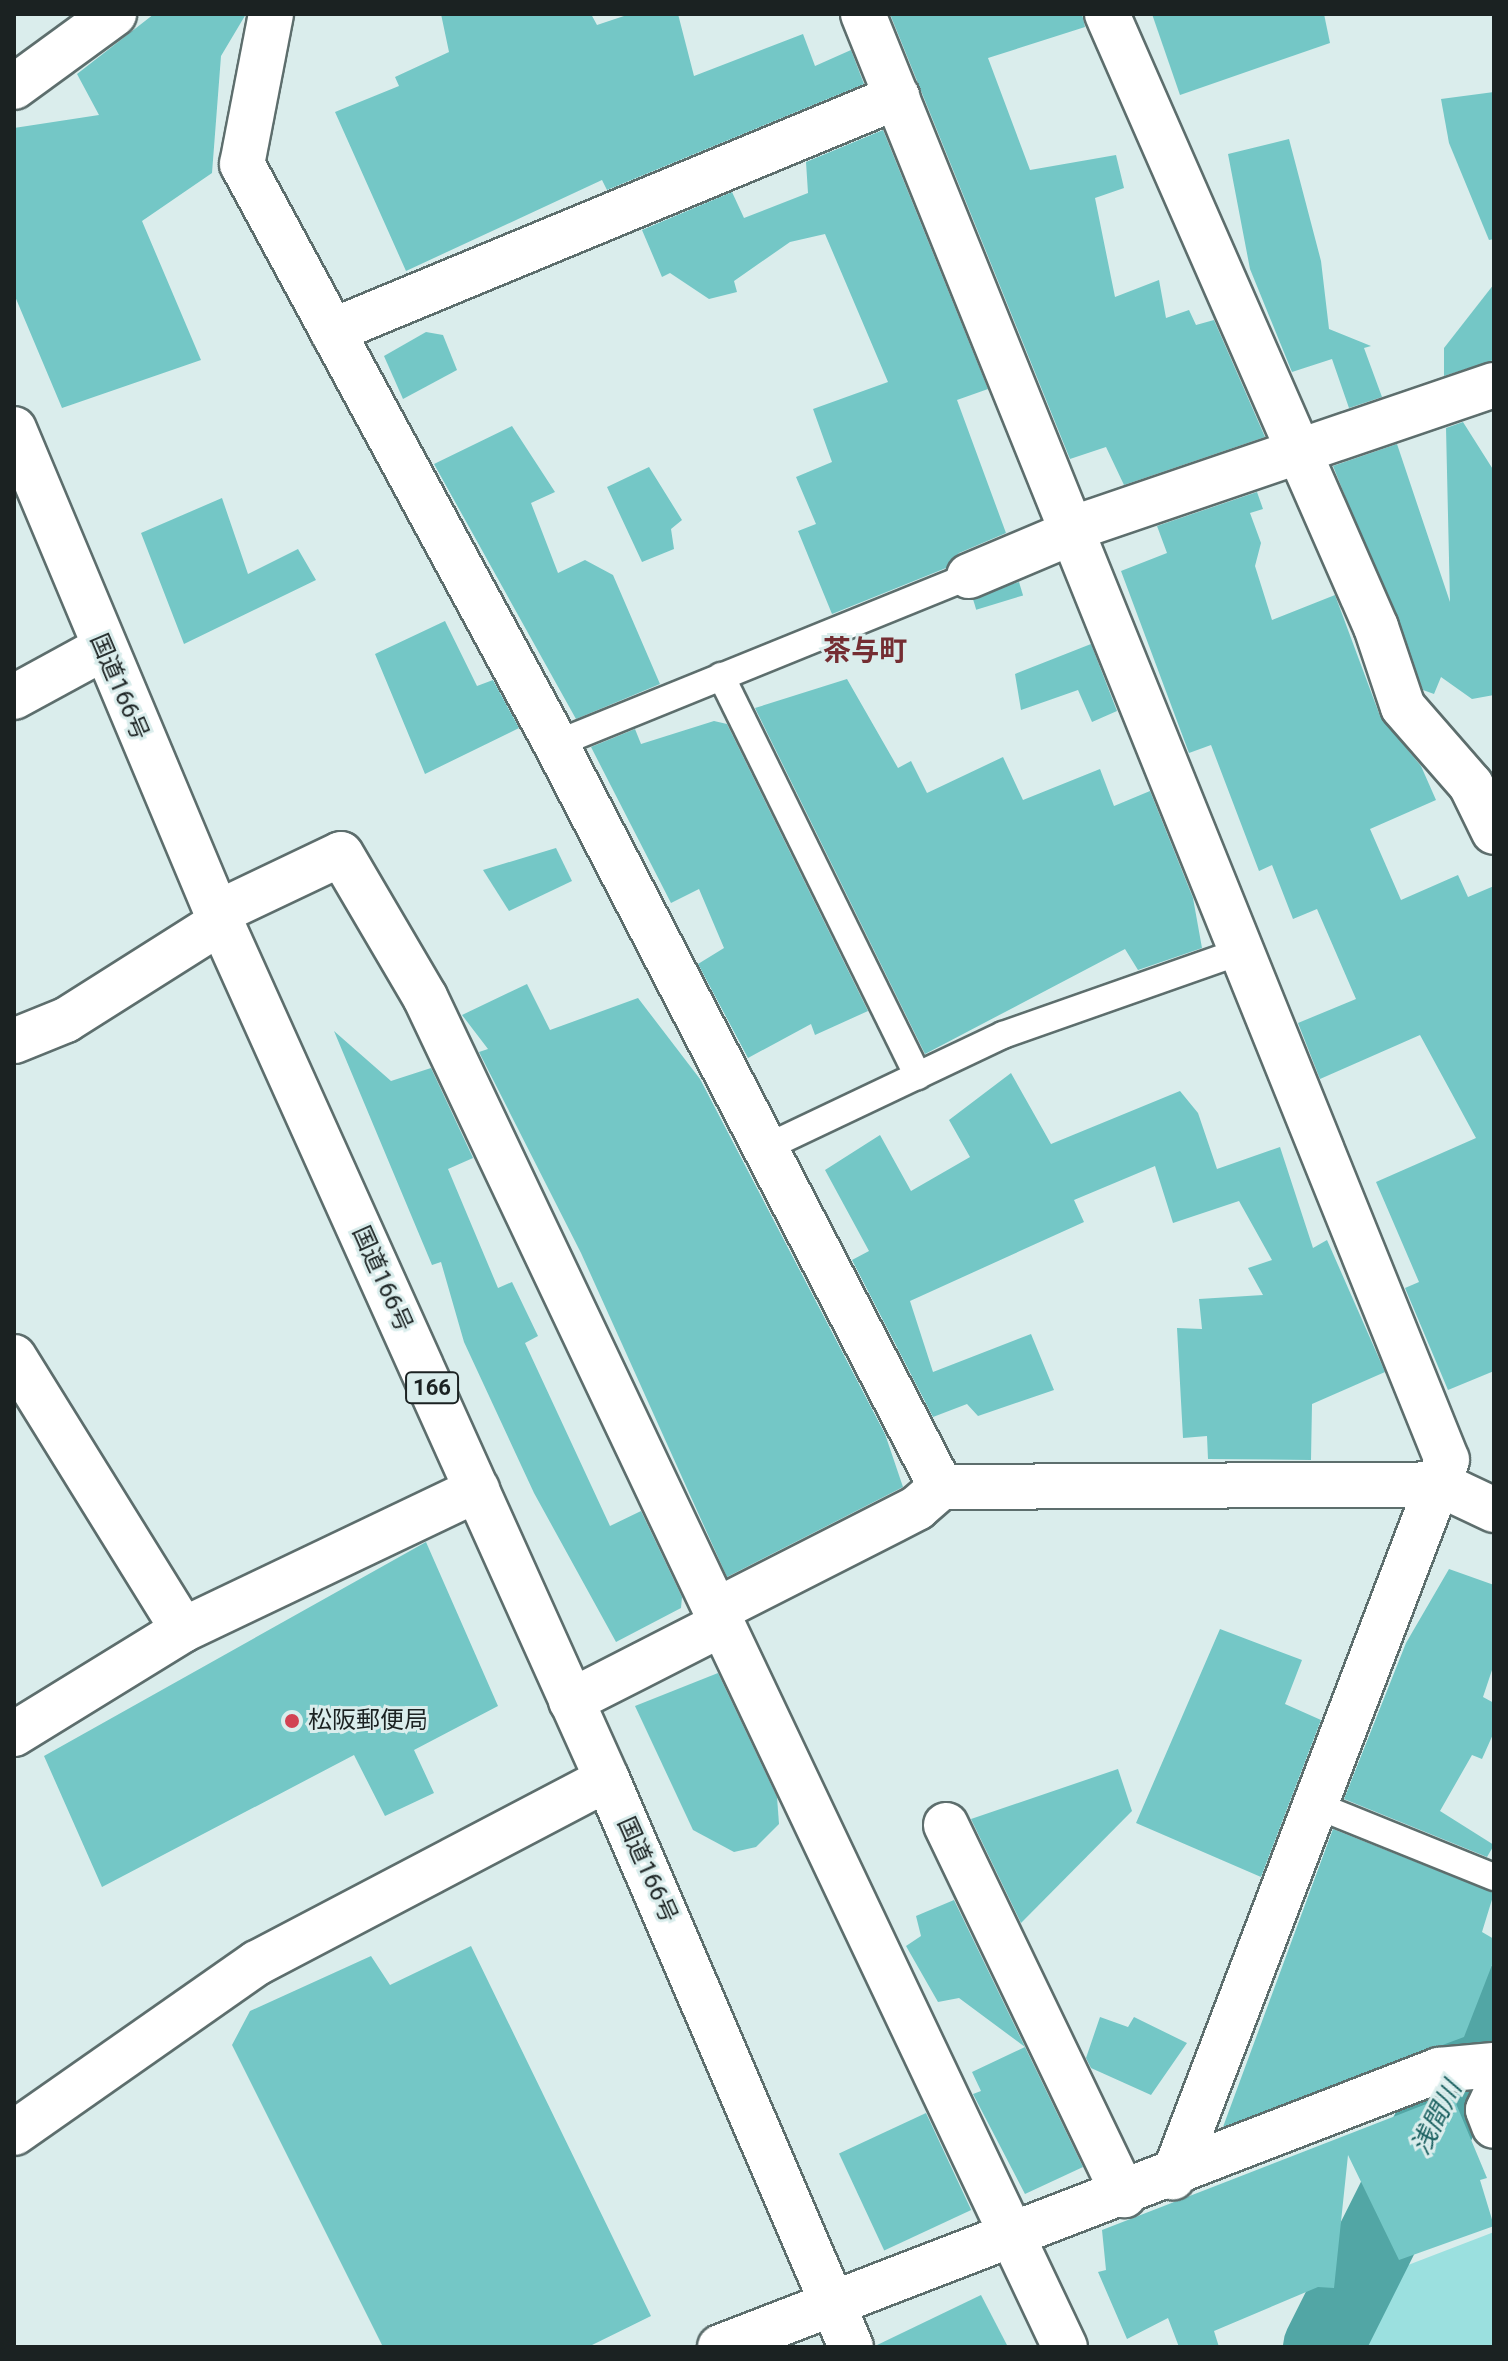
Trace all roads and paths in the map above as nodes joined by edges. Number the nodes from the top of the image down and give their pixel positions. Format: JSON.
{"nodes":[{"id":1,"x":114,"y":14,"type":"edge"},
{"id":2,"x":271,"y":14,"type":"edge"},
{"id":3,"x":863,"y":14,"type":"edge"},
{"id":4,"x":1107,"y":14,"type":"edge"},
{"id":5,"x":14,"y":87,"type":"edge"},
{"id":6,"x":897,"y":97,"type":"junction"},
{"id":7,"x":332,"y":331,"type":"junction"},
{"id":8,"x":1494,"y":385,"type":"edge"},
{"id":9,"x":14,"y":429,"type":"edge"},
{"id":10,"x":1298,"y":446,"type":"junction"},
{"id":11,"x":1072,"y":530,"type":"junction"},
{"id":12,"x":969,"y":576,"type":"joint"},
{"id":13,"x":102,"y":649,"type":"junction"},
{"id":14,"x":721,"y":676,"type":"junction"},
{"id":15,"x":14,"y":697,"type":"edge"},
{"id":16,"x":556,"y":744,"type":"junction"},
{"id":17,"x":1494,"y":832,"type":"edge"},
{"id":18,"x":219,"y":918,"type":"junction"},
{"id":19,"x":1242,"y":951,"type":"junction"},
{"id":20,"x":14,"y":1041,"type":"edge"},
{"id":21,"x":918,"y":1076,"type":"junction"},
{"id":22,"x":763,"y":1149,"type":"junction"},
{"id":23,"x":14,"y":1357,"type":"edge"},
{"id":24,"x":1439,"y":1484,"type":"junction"},
{"id":25,"x":941,"y":1487,"type":"junction"},
{"id":26,"x":477,"y":1490,"type":"junction"},
{"id":27,"x":1494,"y":1510,"type":"edge"},
{"id":28,"x":717,"y":1618,"type":"junction"},
{"id":29,"x":183,"y":1630,"type":"junction"},
{"id":30,"x":571,"y":1701,"type":"junction"},
{"id":31,"x":14,"y":1734,"type":"edge"},
{"id":32,"x":607,"y":1779,"type":"junction"},
{"id":33,"x":1318,"y":1806,"type":"junction"},
{"id":34,"x":946,"y":1825,"type":"dead end"},
{"id":35,"x":1494,"y":1877,"type":"edge"},
{"id":36,"x":1494,"y":2065,"type":"edge"},
{"id":37,"x":1494,"y":2097,"type":"edge"},
{"id":38,"x":1494,"y":2126,"type":"edge"},
{"id":39,"x":14,"y":2133,"type":"edge"},
{"id":40,"x":1173,"y":2177,"type":"junction"},
{"id":41,"x":1124,"y":2195,"type":"junction"},
{"id":42,"x":1011,"y":2236,"type":"junction"},
{"id":43,"x":837,"y":2303,"type":"junction"},
{"id":44,"x":720,"y":2347,"type":"edge"},
{"id":45,"x":851,"y":2347,"type":"edge"},
{"id":46,"x":1065,"y":2347,"type":"edge"}],
"edges":[{"from":1,"to":5,"type":"main road"},
{"from":2,"to":7,"type":"main road"},
{"from":3,"to":6,"type":"main road"},
{"from":4,"to":10,"type":"main road"},
{"from":6,"to":7,"type":"main road"},
{"from":6,"to":11,"type":"main road"},
{"from":7,"to":16,"type":"main road"},
{"from":8,"to":10,"type":"main road"},
{"from":9,"to":13,"type":"main road","name":"国道166号","number":"166"},
{"from":10,"to":11,"type":"main road"},
{"from":10,"to":17,"type":"main road"},
{"from":11,"to":12,"type":"main road"},
{"from":11,"to":19,"type":"main road"},
{"from":12,"to":14,"type":"lane"},
{"from":13,"to":15,"type":"main road"},
{"from":13,"to":18,"type":"main road","name":"国道166号","number":"166"},
{"from":14,"to":16,"type":"lane"},
{"from":14,"to":21,"type":"lane"},
{"from":16,"to":22,"type":"main road"},
{"from":18,"to":20,"type":"main road"},
{"from":18,"to":26,"type":"main road","name":"国道166号","number":"166"},
{"from":18,"to":28,"type":"main road"},
{"from":19,"to":21,"type":"lane"},
{"from":19,"to":24,"type":"main road"},
{"from":21,"to":22,"type":"lane"},
{"from":22,"to":25,"type":"main road"},
{"from":23,"to":29,"type":"main road"},
{"from":24,"to":25,"type":"main road"},
{"from":24,"to":27,"type":"main road"},
{"from":24,"to":33,"type":"main road"},
{"from":25,"to":28,"type":"main road"},
{"from":26,"to":29,"type":"main road"},
{"from":26,"to":30,"type":"main road","name":"国道166号","number":"166"},
{"from":28,"to":30,"type":"main road"},
{"from":28,"to":42,"type":"main road"},
{"from":29,"to":31,"type":"main road"},
{"from":30,"to":32,"type":"main road","name":"国道166号","number":"166"},
{"from":32,"to":39,"type":"main road"},
{"from":32,"to":43,"type":"main road","name":"国道166号","number":"166"},
{"from":33,"to":35,"type":"lane"},
{"from":33,"to":40,"type":"main road"},
{"from":34,"to":41,"type":"main road"},
{"from":36,"to":40,"type":"main road"},
{"from":37,"to":38,"type":"main road"},
{"from":40,"to":41,"type":"main road"},
{"from":41,"to":42,"type":"main road"},
{"from":42,"to":43,"type":"main road"},
{"from":42,"to":46,"type":"main road"},
{"from":43,"to":44,"type":"main road"},
{"from":43,"to":45,"type":"main road","name":"国道166号","number":"166"}]}
